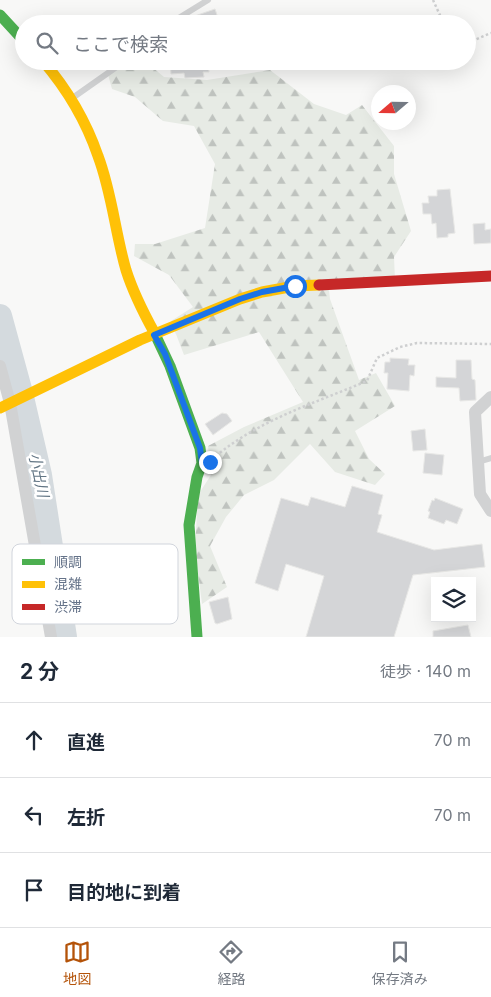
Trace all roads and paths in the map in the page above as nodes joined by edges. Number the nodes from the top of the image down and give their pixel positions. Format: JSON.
{"nodes":[{"id":1,"x":208,"y":0,"type":"edge"},
{"id":2,"x":432,"y":0,"type":"edge"},
{"id":3,"x":0,"y":15,"type":"edge"},
{"id":4,"x":184,"y":15,"type":"edge"},
{"id":5,"x":440,"y":15,"type":"edge"},
{"id":6,"x":15,"y":31,"type":"edge"},
{"id":7,"x":491,"y":33,"type":"edge"},
{"id":8,"x":476,"y":39,"type":"edge"},
{"id":9,"x":49,"y":70,"type":"edge"},
{"id":10,"x":112,"y":70,"type":"edge"},
{"id":11,"x":70,"y":99,"type":"junction"},
{"id":12,"x":491,"y":276,"type":"edge"},
{"id":13,"x":491,"y":287,"type":"edge"},
{"id":14,"x":154,"y":335,"type":"junction"},
{"id":15,"x":491,"y":344,"type":"edge"},
{"id":16,"x":0,"y":366,"type":"edge"},
{"id":17,"x":491,"y":398,"type":"edge"},
{"id":18,"x":8,"y":404,"type":"edge"},
{"id":19,"x":491,"y":458,"type":"edge"},
{"id":20,"x":478,"y":462,"type":"junction"},
{"id":21,"x":202,"y":463,"type":"junction"},
{"id":22,"x":491,"y":511,"type":"edge"},
{"id":23,"x":34,"y":544,"type":"edge"},
{"id":24,"x":49,"y":624,"type":"edge"},
{"id":25,"x":51,"y":637,"type":"edge"},
{"id":26,"x":197,"y":637,"type":"edge"}],
"edges":[{"from":1,"to":4,"type":"lane"},
{"from":2,"to":5,"type":"path"},
{"from":3,"to":6,"type":"street"},
{"from":7,"to":8,"type":"path"},
{"from":9,"to":11,"type":"street"},
{"from":10,"to":11,"type":"lane"},
{"from":11,"to":14,"type":"street"},
{"from":12,"to":13,"type":"street"},
{"from":12,"to":14,"type":"street"},
{"from":14,"to":18,"type":"street"},
{"from":14,"to":21,"type":"street"},
{"from":15,"to":21,"type":"path"},
{"from":16,"to":18,"type":"street"},
{"from":17,"to":20,"type":"street"},
{"from":18,"to":23,"type":"street"},
{"from":19,"to":20,"type":"lane"},
{"from":20,"to":22,"type":"street"},
{"from":21,"to":26,"type":"street"},
{"from":24,"to":25,"type":"street"}]}
